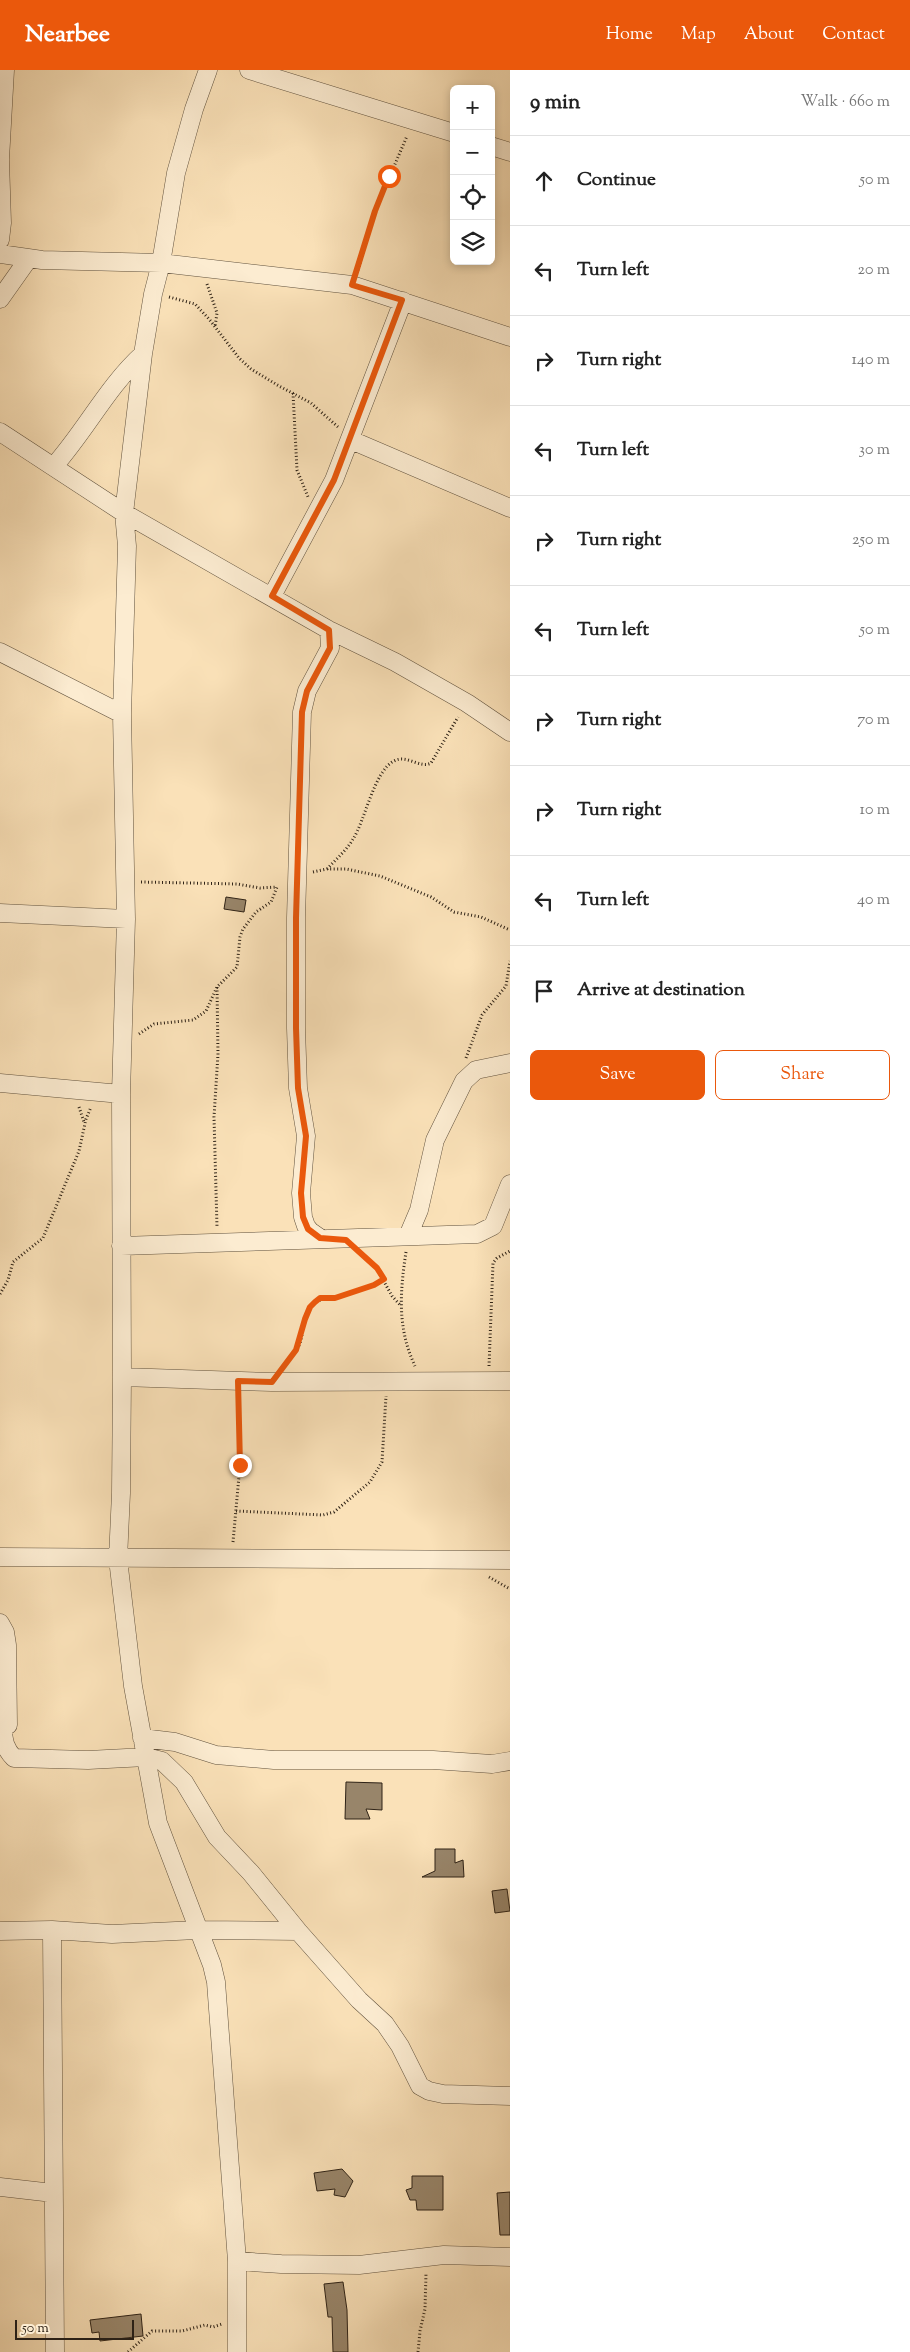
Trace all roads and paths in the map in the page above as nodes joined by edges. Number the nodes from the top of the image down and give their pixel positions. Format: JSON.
{"nodes":[{"id":1,"x":5,"y":70,"type":"edge"},
{"id":2,"x":208,"y":70,"type":"edge"},
{"id":3,"x":249,"y":70,"type":"edge"},
{"id":4,"x":417,"y":122,"type":"junction"},
{"id":5,"x":450,"y":132,"type":"edge"},
{"id":6,"x":495,"y":147,"type":"edge"},
{"id":7,"x":510,"y":152,"type":"edge"},
{"id":8,"x":0,"y":160,"type":"edge"},
{"id":9,"x":0,"y":240,"type":"edge"},
{"id":10,"x":0,"y":254,"type":"edge"},
{"id":11,"x":29,"y":258,"type":"junction"},
{"id":12,"x":161,"y":264,"type":"junction"},
{"id":13,"x":200,"y":268,"type":"junction"},
{"id":14,"x":352,"y":285,"type":"junction"},
{"id":15,"x":153,"y":294,"type":"junction"},
{"id":16,"x":0,"y":299,"type":"edge"},
{"id":17,"x":402,"y":300,"type":"junction"},
{"id":18,"x":215,"y":327,"type":"junction"},
{"id":19,"x":510,"y":337,"type":"edge"},
{"id":20,"x":143,"y":354,"type":"junction"},
{"id":21,"x":293,"y":393,"type":"junction"},
{"id":22,"x":0,"y":432,"type":"edge"},
{"id":23,"x":351,"y":440,"type":"junction"},
{"id":24,"x":54,"y":466,"type":"junction"},
{"id":25,"x":510,"y":508,"type":"edge"},
{"id":26,"x":124,"y":512,"type":"junction"},
{"id":27,"x":315,"y":516,"type":"junction"},
{"id":28,"x":272,"y":596,"type":"junction"},
{"id":29,"x":329,"y":630,"type":"junction"},
{"id":30,"x":0,"y":652,"type":"edge"},
{"id":31,"x":467,"y":704,"type":"junction"},
{"id":32,"x":122,"y":714,"type":"junction"},
{"id":33,"x":510,"y":732,"type":"edge"},
{"id":34,"x":328,"y":869,"type":"junction"},
{"id":35,"x":297,"y":877,"type":"junction"},
{"id":36,"x":125,"y":881,"type":"junction"},
{"id":37,"x":278,"y":887,"type":"junction"},
{"id":38,"x":0,"y":913,"type":"edge"},
{"id":39,"x":126,"y":919,"type":"junction"},
{"id":40,"x":510,"y":930,"type":"edge"},
{"id":41,"x":510,"y":962,"type":"edge"},
{"id":42,"x":217,"y":988,"type":"junction"},
{"id":43,"x":122,"y":1059,"type":"junction"},
{"id":44,"x":510,"y":1062,"type":"edge"},
{"id":45,"x":464,"y":1081,"type":"junction"},
{"id":46,"x":0,"y":1083,"type":"edge"},
{"id":47,"x":112,"y":1093,"type":"junction"},
{"id":48,"x":510,"y":1184,"type":"edge"},
{"id":49,"x":408,"y":1236,"type":"junction"},
{"id":50,"x":320,"y":1238,"type":"junction"},
{"id":51,"x":346,"y":1240,"type":"junction"},
{"id":52,"x":218,"y":1242,"type":"junction"},
{"id":53,"x":121,"y":1246,"type":"junction"},
{"id":54,"x":510,"y":1251,"type":"edge"},
{"id":55,"x":384,"y":1279,"type":"junction"},
{"id":56,"x":0,"y":1294,"type":"edge"},
{"id":57,"x":401,"y":1306,"type":"junction"},
{"id":58,"x":122,"y":1377,"type":"junction"},
{"id":59,"x":238,"y":1381,"type":"junction"},
{"id":60,"x":510,"y":1381,"type":"edge"},
{"id":61,"x":272,"y":1382,"type":"junction"},
{"id":62,"x":488,"y":1382,"type":"junction"},
{"id":63,"x":386,"y":1383,"type":"junction"},
{"id":64,"x":430,"y":1383,"type":"junction"},
{"id":65,"x":236,"y":1511,"type":"junction"},
{"id":66,"x":0,"y":1558,"type":"edge"},
{"id":67,"x":118,"y":1559,"type":"junction"},
{"id":68,"x":232,"y":1559,"type":"junction"},
{"id":69,"x":510,"y":1560,"type":"edge"},
{"id":70,"x":0,"y":1623,"type":"edge"},
{"id":71,"x":0,"y":1711,"type":"edge"},
{"id":72,"x":142,"y":1738,"type":"junction"},
{"id":73,"x":4,"y":1752,"type":"junction"},
{"id":74,"x":146,"y":1757,"type":"junction"},
{"id":75,"x":510,"y":1761,"type":"edge"},
{"id":76,"x":52,"y":1930,"type":"junction"},
{"id":77,"x":197,"y":1930,"type":"junction"},
{"id":78,"x":0,"y":1931,"type":"edge"},
{"id":79,"x":298,"y":1931,"type":"junction"},
{"id":80,"x":510,"y":2096,"type":"edge"},
{"id":81,"x":0,"y":2186,"type":"edge"},
{"id":82,"x":53,"y":2193,"type":"junction"},
{"id":83,"x":427,"y":2257,"type":"junction"},
{"id":84,"x":510,"y":2257,"type":"edge"},
{"id":85,"x":236,"y":2261,"type":"junction"},
{"id":86,"x":238,"y":2312,"type":"junction"},
{"id":87,"x":54,"y":2352,"type":"edge"},
{"id":88,"x":128,"y":2352,"type":"edge"},
{"id":89,"x":237,"y":2352,"type":"edge"},
{"id":90,"x":418,"y":2352,"type":"edge"}],
"edges":[{"from":1,"to":8,"type":"street"},
{"from":2,"to":12,"type":"street"},
{"from":3,"to":4,"type":"street"},
{"from":4,"to":5,"type":"street"},
{"from":4,"to":14,"type":"path"},
{"from":6,"to":7,"type":"street"},
{"from":8,"to":9,"type":"street"},
{"from":10,"to":11,"type":"street"},
{"from":11,"to":12,"type":"street"},
{"from":11,"to":16,"type":"street"},
{"from":12,"to":13,"type":"street"},
{"from":12,"to":15,"type":"street"},
{"from":13,"to":14,"type":"street"},
{"from":13,"to":18,"type":"path"},
{"from":14,"to":17,"type":"street"},
{"from":15,"to":18,"type":"path"},
{"from":15,"to":20,"type":"street"},
{"from":17,"to":19,"type":"street"},
{"from":17,"to":23,"type":"street"},
{"from":18,"to":21,"type":"path"},
{"from":20,"to":24,"type":"street"},
{"from":20,"to":26,"type":"street"},
{"from":21,"to":23,"type":"path"},
{"from":21,"to":27,"type":"path"},
{"from":22,"to":24,"type":"street"},
{"from":23,"to":25,"type":"street"},
{"from":23,"to":27,"type":"street"},
{"from":24,"to":26,"type":"street"},
{"from":26,"to":28,"type":"street"},
{"from":26,"to":32,"type":"street"},
{"from":27,"to":28,"type":"street"},
{"from":28,"to":29,"type":"street"},
{"from":29,"to":31,"type":"street"},
{"from":29,"to":35,"type":"street"},
{"from":30,"to":32,"type":"street"},
{"from":31,"to":33,"type":"street"},
{"from":31,"to":34,"type":"path"},
{"from":32,"to":36,"type":"street"},
{"from":34,"to":35,"type":"path"},
{"from":34,"to":40,"type":"path"},
{"from":35,"to":37,"type":"path"},
{"from":35,"to":50,"type":"street"},
{"from":36,"to":37,"type":"path"},
{"from":36,"to":39,"type":"street"},
{"from":37,"to":42,"type":"path"},
{"from":38,"to":39,"type":"street"},
{"from":39,"to":43,"type":"street"},
{"from":41,"to":45,"type":"path"},
{"from":42,"to":43,"type":"path"},
{"from":42,"to":52,"type":"path"},
{"from":43,"to":47,"type":"street"},
{"from":44,"to":45,"type":"street"},
{"from":45,"to":49,"type":"street"},
{"from":46,"to":47,"type":"street"},
{"from":47,"to":53,"type":"street"},
{"from":47,"to":56,"type":"path"},
{"from":48,"to":49,"type":"street"},
{"from":49,"to":51,"type":"street"},
{"from":49,"to":57,"type":"path"},
{"from":50,"to":51,"type":"street"},
{"from":50,"to":52,"type":"street"},
{"from":51,"to":55,"type":"path"},
{"from":52,"to":53,"type":"street"},
{"from":53,"to":58,"type":"street"},
{"from":54,"to":62,"type":"path"},
{"from":55,"to":57,"type":"path"},
{"from":55,"to":61,"type":"path"},
{"from":57,"to":64,"type":"path"},
{"from":58,"to":59,"type":"street"},
{"from":58,"to":67,"type":"street"},
{"from":59,"to":61,"type":"street"},
{"from":59,"to":65,"type":"path"},
{"from":60,"to":62,"type":"street"},
{"from":61,"to":63,"type":"street"},
{"from":62,"to":64,"type":"street"},
{"from":63,"to":64,"type":"street"},
{"from":63,"to":65,"type":"path"},
{"from":65,"to":68,"type":"path"},
{"from":66,"to":67,"type":"street"},
{"from":67,"to":68,"type":"street"},
{"from":67,"to":72,"type":"street"},
{"from":68,"to":69,"type":"street"},
{"from":70,"to":73,"type":"street"},
{"from":71,"to":73,"type":"street"},
{"from":72,"to":74,"type":"street"},
{"from":72,"to":75,"type":"street"},
{"from":73,"to":74,"type":"street"},
{"from":74,"to":77,"type":"street"},
{"from":74,"to":79,"type":"street"},
{"from":76,"to":77,"type":"street"},
{"from":76,"to":78,"type":"street"},
{"from":76,"to":82,"type":"street"},
{"from":77,"to":79,"type":"street"},
{"from":77,"to":85,"type":"street"},
{"from":79,"to":80,"type":"street"},
{"from":81,"to":82,"type":"street"},
{"from":82,"to":87,"type":"street"},
{"from":83,"to":84,"type":"street"},
{"from":83,"to":85,"type":"street"},
{"from":83,"to":90,"type":"path"},
{"from":85,"to":86,"type":"street"},
{"from":86,"to":88,"type":"path"},
{"from":86,"to":89,"type":"street"}]}
